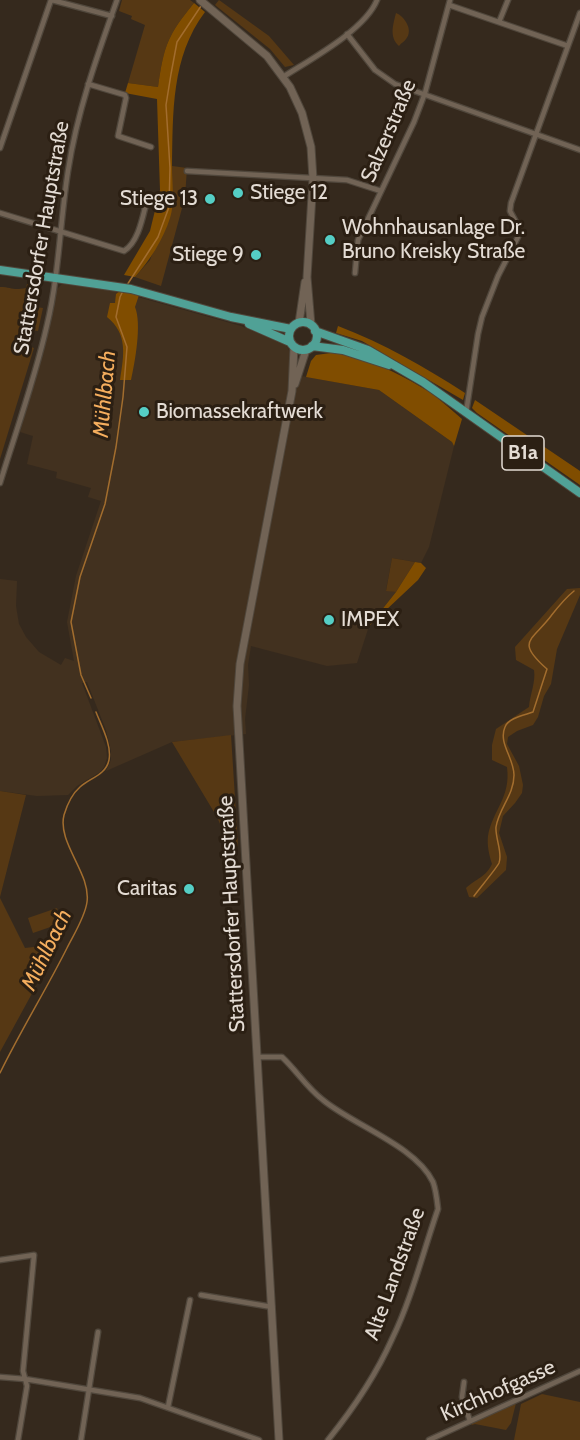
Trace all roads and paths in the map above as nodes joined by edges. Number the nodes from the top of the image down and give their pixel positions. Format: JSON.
{"nodes":[{"id":1,"x":52,"y":0,"type":"edge"},
{"id":2,"x":117,"y":0,"type":"edge"},
{"id":3,"x":200,"y":0,"type":"edge"},
{"id":4,"x":377,"y":0,"type":"edge"},
{"id":5,"x":508,"y":0,"type":"edge"},
{"id":6,"x":449,"y":2,"type":"edge"},
{"id":7,"x":580,"y":13,"type":"edge"},
{"id":8,"x":112,"y":16,"type":"junction"},
{"id":9,"x":499,"y":22,"type":"junction"},
{"id":10,"x":348,"y":34,"type":"junction"},
{"id":11,"x":568,"y":46,"type":"junction"},
{"id":12,"x":283,"y":77,"type":"junction"},
{"id":13,"x":88,"y":84,"type":"junction"},
{"id":14,"x":425,"y":93,"type":"junction"},
{"id":15,"x":536,"y":134,"type":"junction"},
{"id":16,"x":0,"y":147,"type":"edge"},
{"id":17,"x":151,"y":147,"type":"dead end"},
{"id":18,"x":580,"y":150,"type":"edge"},
{"id":19,"x":187,"y":171,"type":"dead end"},
{"id":20,"x":313,"y":179,"type":"junction"},
{"id":21,"x":381,"y":191,"type":"junction"},
{"id":22,"x":147,"y":200,"type":"dead end"},
{"id":23,"x":0,"y":213,"type":"edge"},
{"id":24,"x":60,"y":231,"type":"junction"},
{"id":25,"x":0,"y":270,"type":"edge"},
{"id":26,"x":355,"y":273,"type":"dead end"},
{"id":27,"x":307,"y":277,"type":"junction"},
{"id":28,"x":55,"y":278,"type":"junction"},
{"id":29,"x":231,"y":317,"type":"junction"},
{"id":30,"x":299,"y":323,"type":"junction"},
{"id":31,"x":313,"y":328,"type":"junction"},
{"id":32,"x":291,"y":329,"type":"junction"},
{"id":33,"x":292,"y":345,"type":"junction"},
{"id":34,"x":309,"y":348,"type":"junction"},
{"id":35,"x":381,"y":360,"type":"junction"},
{"id":36,"x":292,"y":392,"type":"junction"},
{"id":37,"x":466,"y":413,"type":"junction"},
{"id":38,"x":0,"y":483,"type":"edge"},
{"id":39,"x":580,"y":494,"type":"edge"},
{"id":40,"x":257,"y":1057,"type":"junction"},
{"id":41,"x":0,"y":1260,"type":"edge"},
{"id":42,"x":201,"y":1295,"type":"dead end"},
{"id":43,"x":190,"y":1300,"type":"dead end"},
{"id":44,"x":273,"y":1307,"type":"junction"},
{"id":45,"x":98,"y":1332,"type":"dead end"},
{"id":46,"x":580,"y":1371,"type":"edge"},
{"id":47,"x":0,"y":1377,"type":"edge"},
{"id":48,"x":25,"y":1379,"type":"junction"},
{"id":49,"x":464,"y":1382,"type":"dead end"},
{"id":50,"x":89,"y":1389,"type":"junction"},
{"id":51,"x":168,"y":1407,"type":"junction"},
{"id":52,"x":470,"y":1421,"type":"junction"},
{"id":53,"x":18,"y":1440,"type":"edge"},
{"id":54,"x":81,"y":1440,"type":"edge"},
{"id":55,"x":259,"y":1440,"type":"edge"},
{"id":56,"x":279,"y":1440,"type":"edge"},
{"id":57,"x":328,"y":1440,"type":"edge"},
{"id":58,"x":429,"y":1440,"type":"edge"}],
"edges":[{"from":1,"to":8,"type":"street"},
{"from":1,"to":16,"type":"street"},
{"from":2,"to":8,"type":"street","name":"Stattersdorfer Hauptstraße"},
{"from":3,"to":12,"type":"main road"},
{"from":4,"to":10,"type":"street"},
{"from":5,"to":9,"type":"street"},
{"from":6,"to":9,"type":"street"},
{"from":6,"to":14,"type":"street","name":"Salzerstraße"},
{"from":7,"to":11,"type":"street"},
{"from":8,"to":13,"type":"street","name":"Stattersdorfer Hauptstraße"},
{"from":9,"to":11,"type":"street"},
{"from":10,"to":12,"type":"street"},
{"from":10,"to":14,"type":"street"},
{"from":11,"to":15,"type":"street"},
{"from":12,"to":20,"type":"main road"},
{"from":13,"to":17,"type":"street"},
{"from":13,"to":24,"type":"street","name":"Stattersdorfer Hauptstraße"},
{"from":14,"to":15,"type":"street"},
{"from":14,"to":21,"type":"street","name":"Salzerstraße"},
{"from":15,"to":18,"type":"street"},
{"from":15,"to":37,"type":"street"},
{"from":19,"to":20,"type":"street"},
{"from":20,"to":21,"type":"street"},
{"from":20,"to":27,"type":"main road"},
{"from":21,"to":26,"type":"street","name":"Salzerstraße"},
{"from":22,"to":24,"type":"street"},
{"from":23,"to":24,"type":"street"},
{"from":24,"to":28,"type":"street","name":"Stattersdorfer Hauptstraße"},
{"from":25,"to":28,"type":"main road","number":"B1a"},
{"from":27,"to":30,"type":"main road"},
{"from":27,"to":31,"type":"main road"},
{"from":28,"to":29,"type":"main road","number":"B1a"},
{"from":28,"to":38,"type":"street","name":"Stattersdorfer Hauptstraße"},
{"from":29,"to":32,"type":"main road","number":"B1a"},
{"from":29,"to":33,"type":"main road","number":"B1a"},
{"from":30,"to":31,"type":"main road","number":"B1a"},
{"from":30,"to":32,"type":"main road"},
{"from":31,"to":34,"type":"main road"},
{"from":31,"to":35,"type":"main road","number":"B1a"},
{"from":32,"to":33,"type":"main road"},
{"from":33,"to":34,"type":"main road","number":"B1a"},
{"from":33,"to":36,"type":"main road","name":"Stattersdorfer Hauptstraße"},
{"from":34,"to":35,"type":"main road","number":"B1a"},
{"from":34,"to":36,"type":"main road","name":"Stattersdorfer Hauptstraße"},
{"from":35,"to":37,"type":"main road","number":"B1a"},
{"from":36,"to":40,"type":"main road","name":"Stattersdorfer Hauptstraße"},
{"from":37,"to":39,"type":"main road","number":"B1a"},
{"from":40,"to":44,"type":"main road","name":"Stattersdorfer Hauptstraße"},
{"from":40,"to":57,"type":"street","name":"Alte Landstraße"},
{"from":41,"to":48,"type":"street"},
{"from":42,"to":44,"type":"street"},
{"from":43,"to":51,"type":"street"},
{"from":44,"to":56,"type":"main road","name":"Stattersdorfer Hauptstraße"},
{"from":45,"to":50,"type":"street"},
{"from":46,"to":52,"type":"street","name":"Kirchhofgasse"},
{"from":47,"to":48,"type":"street"},
{"from":48,"to":50,"type":"street"},
{"from":48,"to":53,"type":"street"},
{"from":49,"to":52,"type":"street"},
{"from":50,"to":51,"type":"street"},
{"from":50,"to":54,"type":"street"},
{"from":51,"to":55,"type":"street"},
{"from":52,"to":58,"type":"street","name":"Kirchhofgasse"}]}
